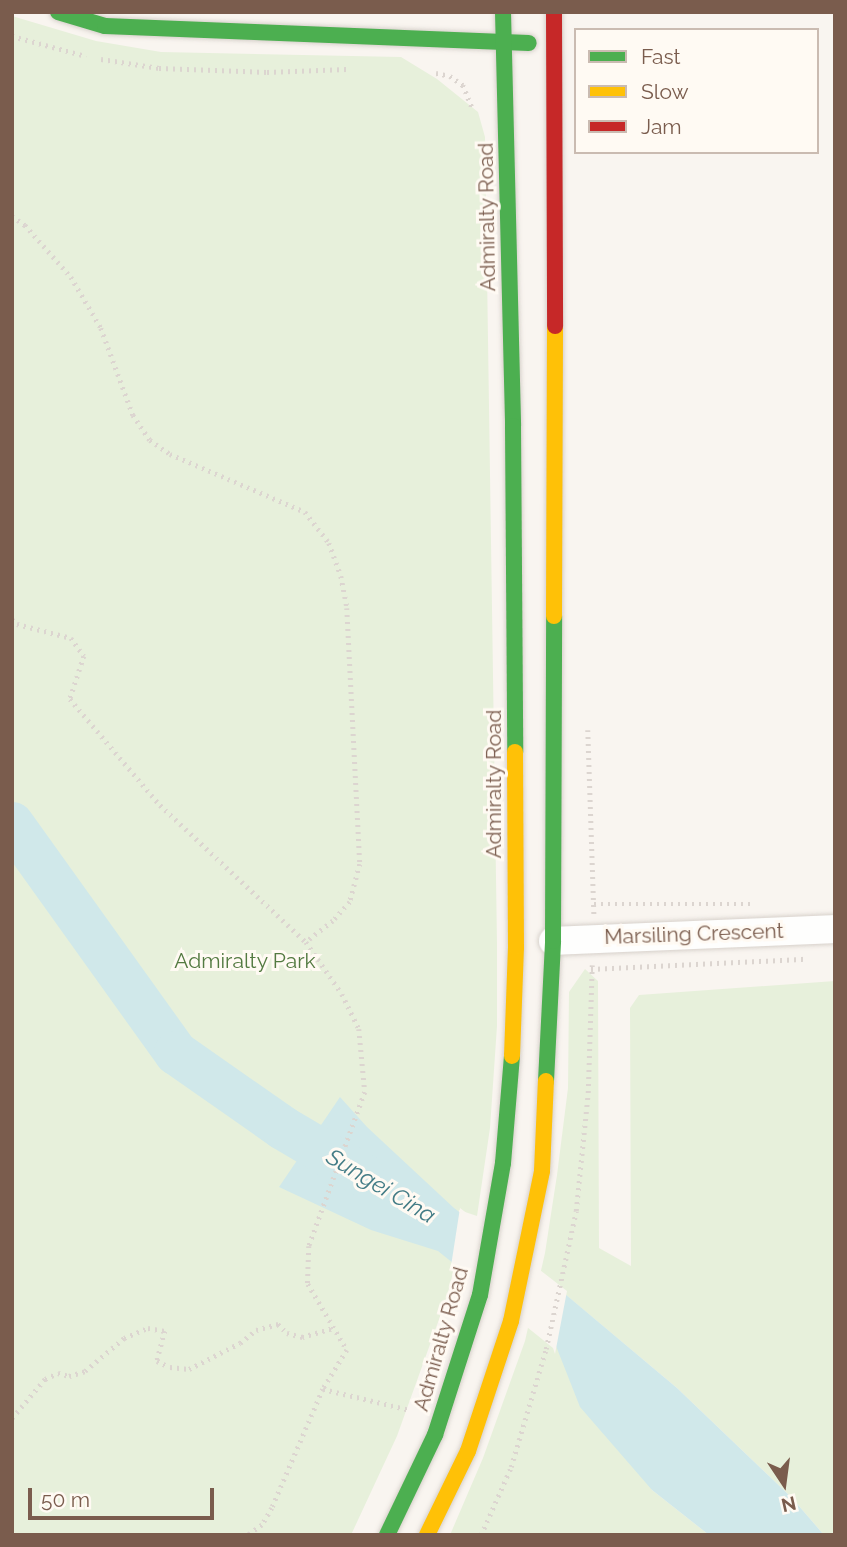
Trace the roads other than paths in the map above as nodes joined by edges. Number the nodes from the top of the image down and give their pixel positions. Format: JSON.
{"nodes":[{"id":1,"x":58,"y":12,"type":"edge"},
{"id":2,"x":503,"y":12,"type":"edge"},
{"id":3,"x":554,"y":12,"type":"edge"},
{"id":4,"x":555,"y":42,"type":"junction"},
{"id":5,"x":504,"y":44,"type":"junction"},
{"id":6,"x":835,"y":929,"type":"edge"},
{"id":7,"x":553,"y":941,"type":"junction"},
{"id":8,"x":387,"y":1535,"type":"edge"},
{"id":9,"x":427,"y":1535,"type":"edge"}],
"edges":[{"from":1,"to":5,"type":"main road"},
{"from":2,"to":5,"type":"main road","name":"Admiralty Road"},
{"from":3,"to":4,"type":"main road"},
{"from":4,"to":5,"type":"main road"},
{"from":4,"to":7,"type":"main road"},
{"from":5,"to":8,"type":"main road","name":"Admiralty Road"},
{"from":6,"to":7,"type":"street","name":"Marsiling Crescent"},
{"from":7,"to":9,"type":"main road"}]}
